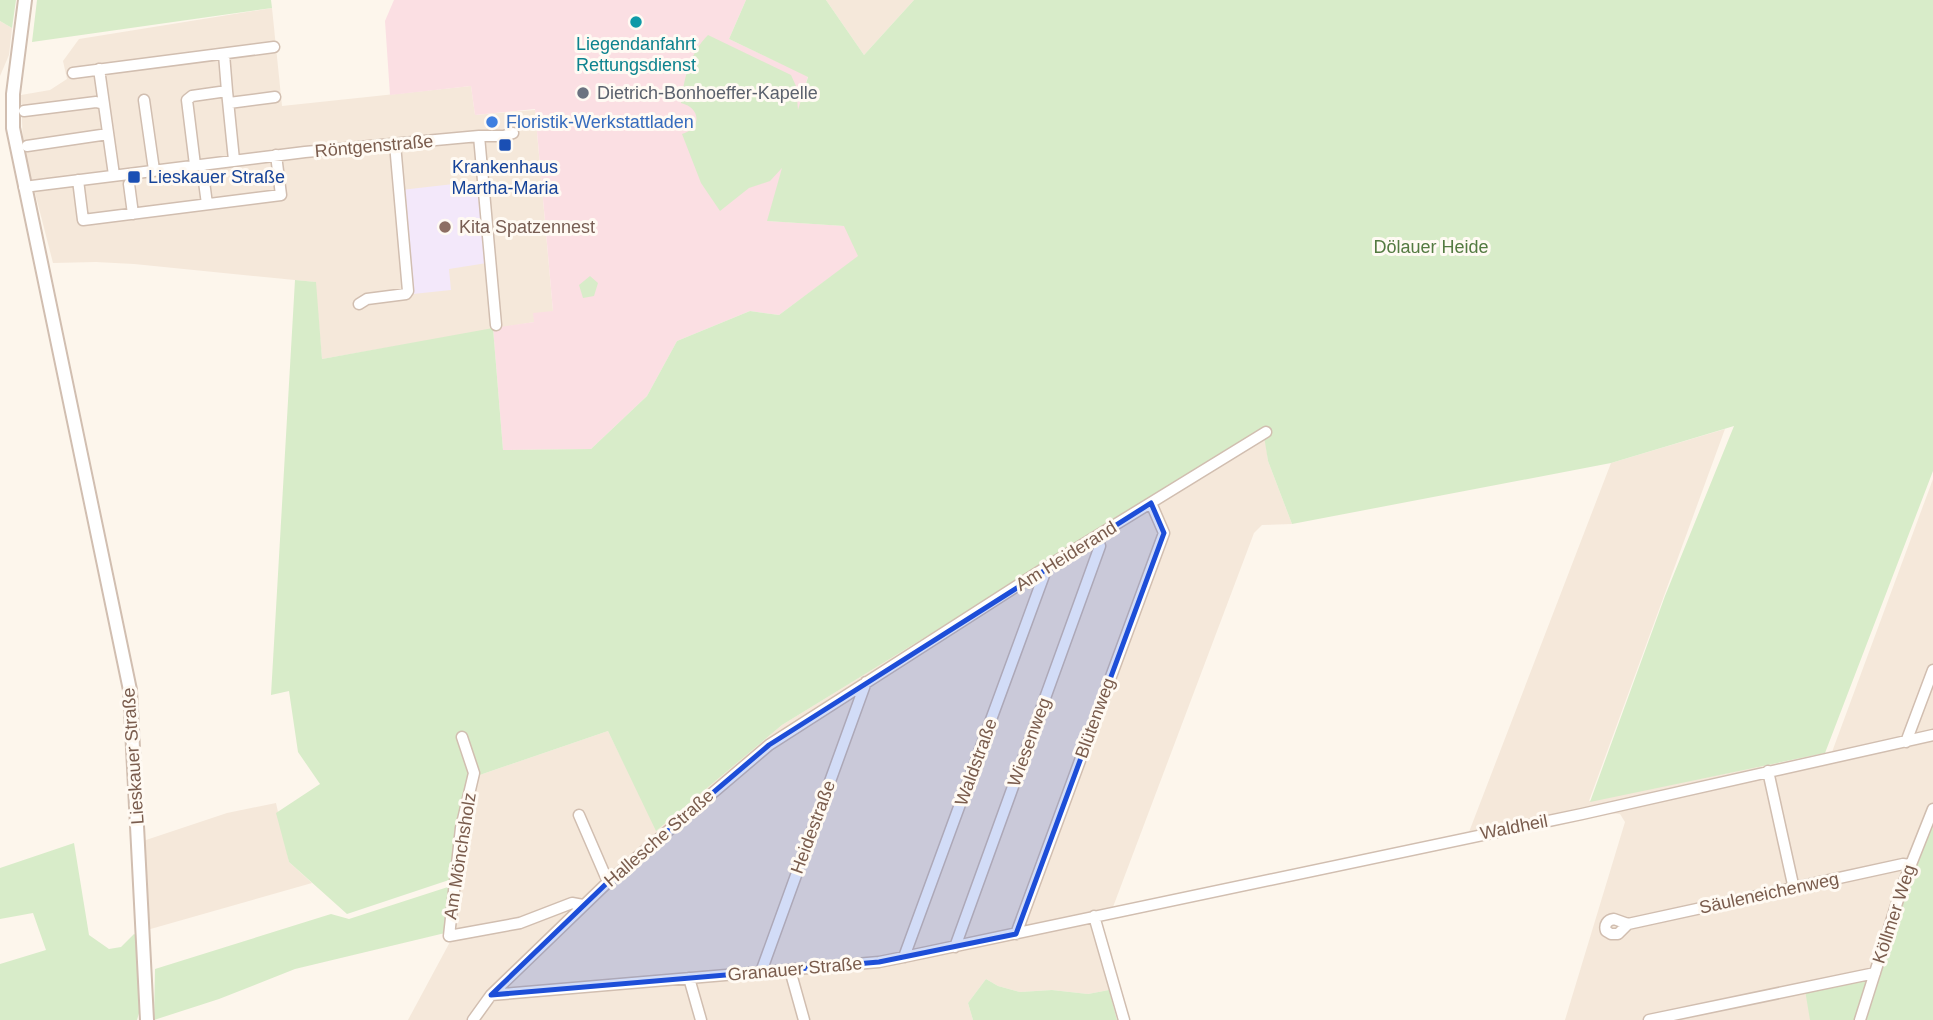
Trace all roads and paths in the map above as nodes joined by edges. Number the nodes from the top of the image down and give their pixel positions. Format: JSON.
{"nodes":[{"id":1,"x":25,"y":0,"type":"edge"},
{"id":2,"x":274,"y":47,"type":"dead end"},
{"id":3,"x":224,"y":54,"type":"junction"},
{"id":4,"x":99,"y":69,"type":"junction"},
{"id":5,"x":73,"y":73,"type":"dead end"},
{"id":6,"x":227,"y":91,"type":"junction"},
{"id":7,"x":275,"y":97,"type":"dead end"},
{"id":8,"x":144,"y":100,"type":"dead end"},
{"id":9,"x":229,"y":103,"type":"junction"},
{"id":10,"x":104,"y":104,"type":"junction"},
{"id":11,"x":24,"y":111,"type":"dead end"},
{"id":12,"x":513,"y":133,"type":"dead end"},
{"id":13,"x":108,"y":134,"type":"junction"},
{"id":14,"x":479,"y":136,"type":"junction"},
{"id":15,"x":395,"y":144,"type":"junction"},
{"id":16,"x":27,"y":146,"type":"dead end"},
{"id":17,"x":276,"y":155,"type":"junction"},
{"id":18,"x":234,"y":160,"type":"junction"},
{"id":19,"x":195,"y":165,"type":"junction"},
{"id":20,"x":154,"y":170,"type":"junction"},
{"id":21,"x":203,"y":174,"type":"dead end"},
{"id":22,"x":114,"y":175,"type":"junction"},
{"id":23,"x":78,"y":180,"type":"junction"},
{"id":24,"x":129,"y":184,"type":"dead end"},
{"id":25,"x":24,"y":187,"type":"junction"},
{"id":26,"x":207,"y":204,"type":"junction"},
{"id":27,"x":133,"y":214,"type":"junction"},
{"id":28,"x":359,"y":304,"type":"dead end"},
{"id":29,"x":496,"y":325,"type":"dead end"},
{"id":30,"x":1266,"y":432,"type":"dead end"},
{"id":31,"x":1151,"y":503,"type":"junction"},
{"id":32,"x":1097,"y":537,"type":"junction"},
{"id":33,"x":1048,"y":566,"type":"junction"},
{"id":34,"x":1933,"y":670,"type":"edge"},
{"id":35,"x":866,"y":682,"type":"junction"},
{"id":36,"x":1933,"y":735,"type":"edge"},
{"id":37,"x":462,"y":737,"type":"dead end"},
{"id":38,"x":1906,"y":742,"type":"junction"},
{"id":39,"x":1768,"y":771,"type":"junction"},
{"id":40,"x":1933,"y":809,"type":"edge"},
{"id":41,"x":579,"y":815,"type":"dead end"},
{"id":42,"x":1910,"y":865,"type":"junction"},
{"id":43,"x":608,"y":881,"type":"junction"},
{"id":44,"x":1794,"y":889,"type":"junction"},
{"id":45,"x":583,"y":905,"type":"junction"},
{"id":46,"x":1094,"y":916,"type":"junction"},
{"id":47,"x":1628,"y":924,"type":"dead end"},
{"id":48,"x":1016,"y":934,"type":"junction"},
{"id":49,"x":955,"y":947,"type":"junction"},
{"id":50,"x":904,"y":957,"type":"junction"},
{"id":51,"x":790,"y":970,"type":"junction"},
{"id":52,"x":761,"y":972,"type":"junction"},
{"id":53,"x":1875,"y":973,"type":"junction"},
{"id":54,"x":689,"y":978,"type":"junction"},
{"id":55,"x":491,"y":995,"type":"junction"},
{"id":56,"x":147,"y":1020,"type":"edge"},
{"id":57,"x":473,"y":1020,"type":"edge"},
{"id":58,"x":701,"y":1020,"type":"edge"},
{"id":59,"x":804,"y":1020,"type":"edge"},
{"id":60,"x":1124,"y":1020,"type":"edge"},
{"id":61,"x":1649,"y":1020,"type":"edge"},
{"id":62,"x":1860,"y":1020,"type":"edge"}],
"edges":[{"from":1,"to":25,"type":"street","name":"Lieskauer Straße"},
{"from":2,"to":3,"type":"street"},
{"from":3,"to":4,"type":"street"},
{"from":3,"to":6,"type":"street"},
{"from":4,"to":5,"type":"street"},
{"from":4,"to":10,"type":"street"},
{"from":6,"to":9,"type":"street"},
{"from":6,"to":19,"type":"street"},
{"from":7,"to":9,"type":"street"},
{"from":8,"to":20,"type":"street"},
{"from":9,"to":18,"type":"street"},
{"from":10,"to":11,"type":"street"},
{"from":10,"to":13,"type":"street"},
{"from":12,"to":14,"type":"street","name":"Röntgenstraße"},
{"from":13,"to":16,"type":"street"},
{"from":13,"to":22,"type":"street"},
{"from":14,"to":15,"type":"street","name":"Röntgenstraße"},
{"from":14,"to":29,"type":"street"},
{"from":15,"to":17,"type":"street","name":"Röntgenstraße"},
{"from":15,"to":28,"type":"street"},
{"from":17,"to":18,"type":"street","name":"Röntgenstraße"},
{"from":17,"to":26,"type":"street"},
{"from":18,"to":19,"type":"street","name":"Röntgenstraße"},
{"from":19,"to":20,"type":"street","name":"Röntgenstraße"},
{"from":20,"to":22,"type":"street","name":"Röntgenstraße"},
{"from":21,"to":26,"type":"street"},
{"from":22,"to":23,"type":"street","name":"Röntgenstraße"},
{"from":23,"to":25,"type":"street","name":"Röntgenstraße"},
{"from":23,"to":27,"type":"street"},
{"from":24,"to":27,"type":"street"},
{"from":25,"to":56,"type":"street","name":"Lieskauer Straße"},
{"from":26,"to":27,"type":"street"},
{"from":30,"to":31,"type":"street","name":"Am Heiderand"},
{"from":31,"to":32,"type":"street","name":"Am Heiderand"},
{"from":31,"to":48,"type":"street","name":"Blütenweg"},
{"from":32,"to":33,"type":"street","name":"Am Heiderand"},
{"from":32,"to":49,"type":"street","name":"Wiesenweg"},
{"from":33,"to":35,"type":"street","name":"Am Heiderand"},
{"from":33,"to":50,"type":"street","name":"Waldstraße"},
{"from":34,"to":38,"type":"street"},
{"from":35,"to":43,"type":"street","name":"Hallesche Straße"},
{"from":35,"to":52,"type":"street","name":"Heidestraße"},
{"from":36,"to":38,"type":"street","name":"Waldheil"},
{"from":37,"to":45,"type":"street","name":"Am Mönchsholz"},
{"from":38,"to":39,"type":"street","name":"Waldheil"},
{"from":39,"to":44,"type":"street"},
{"from":39,"to":46,"type":"street","name":"Waldheil"},
{"from":40,"to":42,"type":"street","name":"Köllmer Weg"},
{"from":41,"to":43,"type":"street"},
{"from":42,"to":44,"type":"street","name":"Säuleneichenweg"},
{"from":42,"to":53,"type":"street","name":"Köllmer Weg"},
{"from":43,"to":45,"type":"street","name":"Hallesche Straße"},
{"from":44,"to":47,"type":"street","name":"Säuleneichenweg"},
{"from":45,"to":55,"type":"street","name":"Hallesche Straße"},
{"from":46,"to":48,"type":"street","name":"Granauer Straße"},
{"from":46,"to":60,"type":"street"},
{"from":48,"to":49,"type":"street","name":"Granauer Straße"},
{"from":49,"to":50,"type":"street","name":"Granauer Straße"},
{"from":50,"to":51,"type":"street","name":"Granauer Straße"},
{"from":51,"to":52,"type":"street","name":"Granauer Straße"},
{"from":51,"to":59,"type":"street"},
{"from":52,"to":54,"type":"street","name":"Granauer Straße"},
{"from":53,"to":61,"type":"street"},
{"from":53,"to":62,"type":"street","name":"Köllmer Weg"},
{"from":54,"to":55,"type":"street","name":"Granauer Straße"},
{"from":54,"to":58,"type":"street"},
{"from":55,"to":57,"type":"street","name":"Hallesche Straße"}]}
